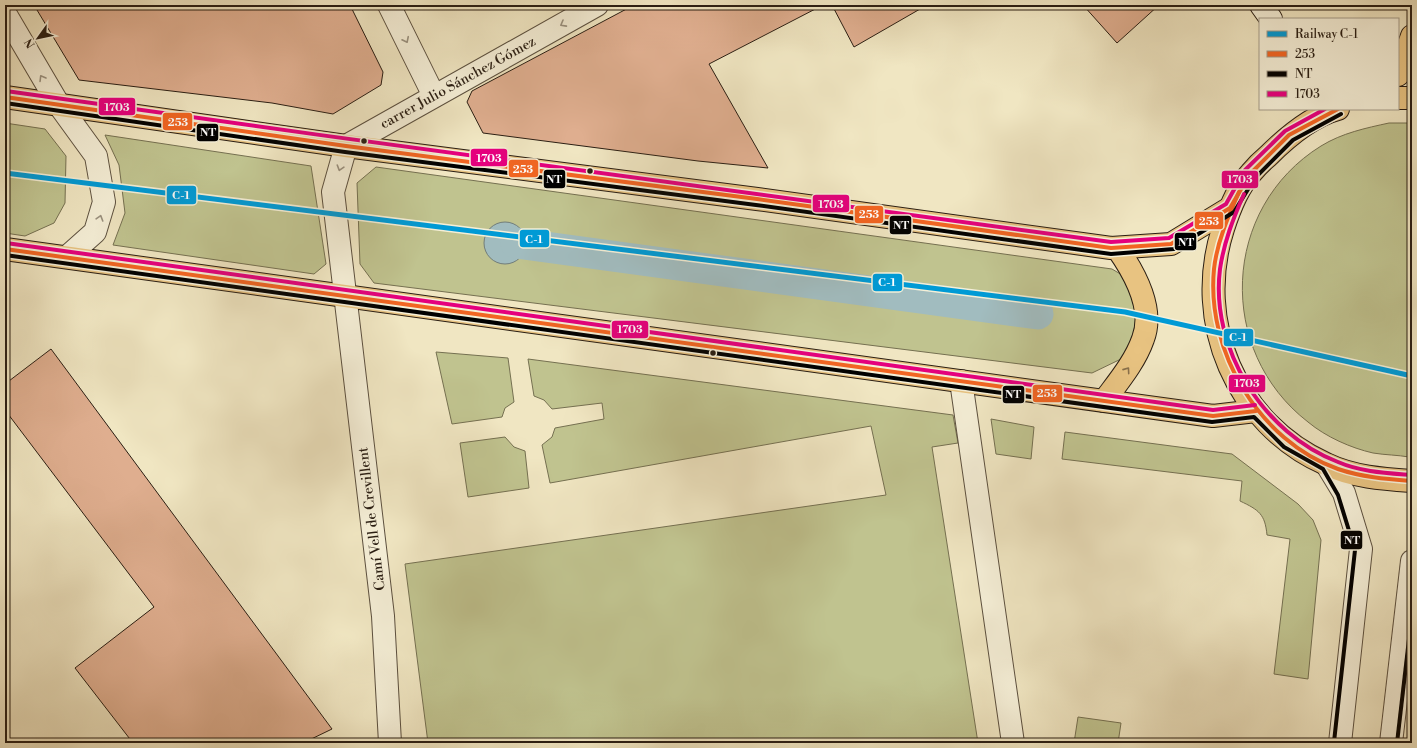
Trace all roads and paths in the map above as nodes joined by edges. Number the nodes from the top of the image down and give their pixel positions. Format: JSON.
{"nodes":[{"id":1,"x":389,"y":5,"type":"edge"},
{"id":2,"x":597,"y":5,"type":"edge"},
{"id":3,"x":1261,"y":5,"type":"edge"},
{"id":4,"x":5,"y":13,"type":"edge"},
{"id":5,"x":1270,"y":18,"type":"edge"},
{"id":6,"x":1412,"y":36,"type":"edge"},
{"id":7,"x":1399,"y":71,"type":"edge"},
{"id":8,"x":434,"y":96,"type":"junction"},
{"id":9,"x":5,"y":97,"type":"edge"},
{"id":10,"x":1399,"y":98,"type":"edge"},
{"id":11,"x":1412,"y":98,"type":"edge"},
{"id":12,"x":59,"y":105,"type":"junction"},
{"id":13,"x":1333,"y":110,"type":"edge"},
{"id":14,"x":346,"y":146,"type":"junction"},
{"id":15,"x":1230,"y":208,"type":"junction"},
{"id":16,"x":5,"y":248,"type":"edge"},
{"id":17,"x":1117,"y":248,"type":"junction"},
{"id":18,"x":67,"y":258,"type":"junction"},
{"id":19,"x":344,"y":296,"type":"junction"},
{"id":20,"x":962,"y":381,"type":"junction"},
{"id":21,"x":1104,"y":401,"type":"junction"},
{"id":22,"x":1256,"y":411,"type":"junction"},
{"id":23,"x":1327,"y":465,"type":"junction"},
{"id":24,"x":1412,"y":480,"type":"edge"},
{"id":25,"x":1412,"y":561,"type":"edge"},
{"id":26,"x":390,"y":743,"type":"edge"},
{"id":27,"x":1013,"y":743,"type":"edge"},
{"id":28,"x":1340,"y":743,"type":"edge"},
{"id":29,"x":1391,"y":743,"type":"edge"}],
"edges":[{"from":1,"to":8,"type":"street","one_way":true},
{"from":2,"to":8,"type":"street","name":"carrer Julio Sánchez Gómez","one_way":true},
{"from":3,"to":5,"type":"street"},
{"from":12,"to":4,"type":"street","one_way":true},
{"from":6,"to":7,"type":"highway"},
{"from":8,"to":14,"type":"street","name":"carrer Julio Sánchez Gómez"},
{"from":9,"to":12,"type":"highway"},
{"from":10,"to":11,"type":"highway"},
{"from":12,"to":14,"type":"highway"},
{"from":18,"to":12,"type":"street","one_way":true},
{"from":13,"to":15,"type":"highway"},
{"from":14,"to":17,"type":"highway"},
{"from":14,"to":19,"type":"street","one_way":true},
{"from":15,"to":17,"type":"highway"},
{"from":15,"to":22,"type":"highway"},
{"from":16,"to":18,"type":"highway"},
{"from":21,"to":17,"type":"highway","one_way":true},
{"from":18,"to":19,"type":"highway"},
{"from":19,"to":20,"type":"highway"},
{"from":19,"to":26,"type":"street","name":"Camí Vell de Crevillent"},
{"from":20,"to":21,"type":"highway"},
{"from":20,"to":27,"type":"street"},
{"from":21,"to":22,"type":"highway"},
{"from":22,"to":23,"type":"highway"},
{"from":23,"to":24,"type":"highway"},
{"from":23,"to":28,"type":"street"},
{"from":25,"to":29,"type":"street"}]}
